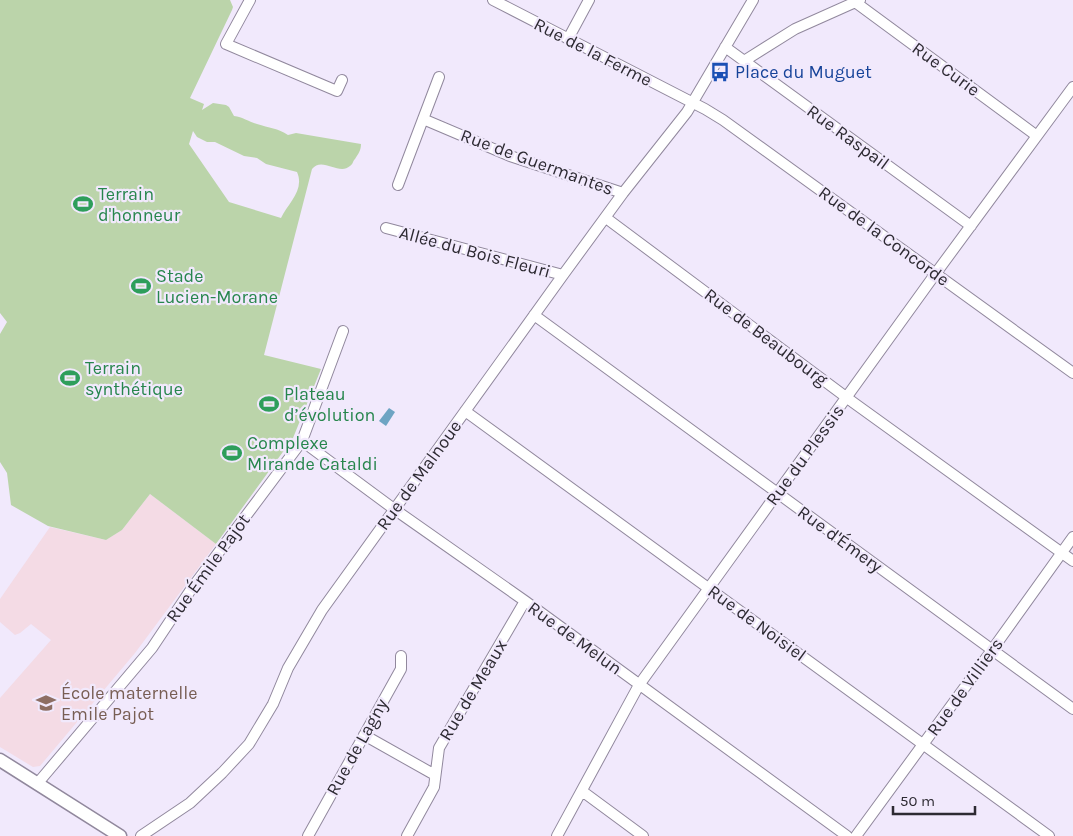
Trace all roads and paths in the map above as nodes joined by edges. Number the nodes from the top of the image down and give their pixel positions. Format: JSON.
{"nodes":[{"id":1,"x":250,"y":0,"type":"edge"},
{"id":2,"x":493,"y":0,"type":"edge"},
{"id":3,"x":589,"y":0,"type":"edge"},
{"id":4,"x":753,"y":0,"type":"edge"},
{"id":5,"x":858,"y":1,"type":"edge"},
{"id":6,"x":243,"y":5,"type":"edge"},
{"id":7,"x":568,"y":39,"type":"junction"},
{"id":8,"x":725,"y":47,"type":"junction"},
{"id":9,"x":744,"y":61,"type":"junction"},
{"id":10,"x":439,"y":77,"type":"dead end"},
{"id":11,"x":342,"y":80,"type":"dead end"},
{"id":12,"x":1073,"y":87,"type":"edge"},
{"id":13,"x":693,"y":103,"type":"junction"},
{"id":14,"x":423,"y":119,"type":"junction"},
{"id":15,"x":1037,"y":136,"type":"junction"},
{"id":16,"x":398,"y":185,"type":"dead end"},
{"id":17,"x":623,"y":193,"type":"junction"},
{"id":18,"x":606,"y":218,"type":"junction"},
{"id":19,"x":972,"y":226,"type":"junction"},
{"id":20,"x":386,"y":228,"type":"dead end"},
{"id":21,"x":936,"y":274,"type":"junction"},
{"id":22,"x":563,"y":276,"type":"junction"},
{"id":23,"x":534,"y":316,"type":"junction"},
{"id":24,"x":343,"y":331,"type":"dead end"},
{"id":25,"x":1073,"y":374,"type":"edge"},
{"id":26,"x":847,"y":398,"type":"junction"},
{"id":27,"x":465,"y":411,"type":"junction"},
{"id":28,"x":302,"y":441,"type":"junction"},
{"id":29,"x":778,"y":493,"type":"junction"},
{"id":30,"x":394,"y":509,"type":"junction"},
{"id":31,"x":1073,"y":537,"type":"edge"},
{"id":32,"x":1061,"y":553,"type":"junction"},
{"id":33,"x":1073,"y":561,"type":"edge"},
{"id":34,"x":708,"y":588,"type":"junction"},
{"id":35,"x":525,"y":601,"type":"junction"},
{"id":36,"x":992,"y":650,"type":"junction"},
{"id":37,"x":401,"y":656,"type":"dead end"},
{"id":38,"x":639,"y":685,"type":"junction"},
{"id":39,"x":1073,"y":709,"type":"edge"},
{"id":40,"x":364,"y":735,"type":"junction"},
{"id":41,"x":923,"y":744,"type":"junction"},
{"id":42,"x":0,"y":760,"type":"edge"},
{"id":43,"x":435,"y":775,"type":"junction"},
{"id":44,"x":37,"y":784,"type":"junction"},
{"id":45,"x":582,"y":791,"type":"junction"},
{"id":46,"x":120,"y":836,"type":"edge"},
{"id":47,"x":141,"y":836,"type":"edge"},
{"id":48,"x":308,"y":836,"type":"edge"},
{"id":49,"x":407,"y":836,"type":"edge"},
{"id":50,"x":557,"y":836,"type":"edge"},
{"id":51,"x":643,"y":836,"type":"edge"},
{"id":52,"x":847,"y":836,"type":"edge"},
{"id":53,"x":856,"y":836,"type":"edge"},
{"id":54,"x":1049,"y":836,"type":"edge"}],
"edges":[{"from":1,"to":6,"type":"street"},
{"from":2,"to":7,"type":"street","name":"Rue de la Ferme"},
{"from":3,"to":7,"type":"street"},
{"from":4,"to":8,"type":"street","name":"Rue de Malnoue"},
{"from":5,"to":9,"type":"street"},
{"from":5,"to":15,"type":"street","name":"Rue Curie"},
{"from":6,"to":11,"type":"street"},
{"from":7,"to":13,"type":"street","name":"Rue de la Ferme"},
{"from":8,"to":9,"type":"street","name":"Rue Raspail"},
{"from":8,"to":13,"type":"street","name":"Rue de Malnoue"},
{"from":9,"to":19,"type":"street","name":"Rue Raspail"},
{"from":10,"to":14,"type":"street"},
{"from":12,"to":15,"type":"street","name":"Rue du Plessis"},
{"from":13,"to":17,"type":"street","name":"Rue de Malnoue"},
{"from":13,"to":21,"type":"street","name":"Rue de la Concorde"},
{"from":14,"to":16,"type":"street"},
{"from":14,"to":17,"type":"street","name":"Rue de Guermantes"},
{"from":15,"to":19,"type":"street","name":"Rue du Plessis"},
{"from":17,"to":18,"type":"street","name":"Rue de Malnoue"},
{"from":18,"to":22,"type":"street","name":"Rue de Malnoue"},
{"from":18,"to":26,"type":"street","name":"Rue de Beaubourg"},
{"from":19,"to":21,"type":"street","name":"Rue du Plessis"},
{"from":20,"to":22,"type":"street","name":"Allée du Bois Fleuri"},
{"from":21,"to":25,"type":"street","name":"Rue de la Concorde"},
{"from":21,"to":26,"type":"street","name":"Rue du Plessis"},
{"from":22,"to":23,"type":"street","name":"Rue de Malnoue"},
{"from":23,"to":27,"type":"street","name":"Rue de Malnoue"},
{"from":23,"to":29,"type":"street","name":"Rue d'Émery"},
{"from":24,"to":28,"type":"street","name":"Rue Émile Pajot"},
{"from":26,"to":29,"type":"street","name":"Rue du Plessis"},
{"from":26,"to":32,"type":"street","name":"Rue de Beaubourg"},
{"from":27,"to":30,"type":"street","name":"Rue de Malnoue"},
{"from":27,"to":34,"type":"street","name":"Rue de Noisiel"},
{"from":28,"to":30,"type":"street","name":"Rue de Melun"},
{"from":28,"to":44,"type":"street","name":"Rue Émile Pajot"},
{"from":29,"to":34,"type":"street","name":"Rue du Plessis"},
{"from":29,"to":36,"type":"street","name":"Rue d'Émery"},
{"from":30,"to":35,"type":"street","name":"Rue de Melun"},
{"from":30,"to":47,"type":"street","name":"Rue de Malnoue"},
{"from":31,"to":32,"type":"street","name":"Rue de Villiers"},
{"from":32,"to":33,"type":"street","name":"Rue de Beaubourg"},
{"from":32,"to":36,"type":"street","name":"Rue de Villiers"},
{"from":34,"to":38,"type":"street","name":"Rue du Plessis"},
{"from":34,"to":41,"type":"street","name":"Rue de Noisiel"},
{"from":35,"to":38,"type":"street","name":"Rue de Melun"},
{"from":35,"to":43,"type":"street","name":"Rue de Meaux"},
{"from":36,"to":39,"type":"street","name":"Rue d'Émery"},
{"from":36,"to":41,"type":"street","name":"Rue de Villiers"},
{"from":37,"to":40,"type":"street","name":"Rue de Lagny"},
{"from":38,"to":45,"type":"street","name":"Rue du Plessis"},
{"from":38,"to":52,"type":"street","name":"Rue de Melun"},
{"from":40,"to":43,"type":"street"},
{"from":40,"to":48,"type":"street","name":"Rue de Lagny"},
{"from":41,"to":53,"type":"street","name":"Rue de Villiers"},
{"from":41,"to":54,"type":"street","name":"Rue de Noisiel"},
{"from":42,"to":44,"type":"street"},
{"from":43,"to":49,"type":"street","name":"Rue de Meaux"},
{"from":44,"to":46,"type":"street"},
{"from":45,"to":50,"type":"street","name":"Rue du Plessis"},
{"from":45,"to":51,"type":"street"}]}
